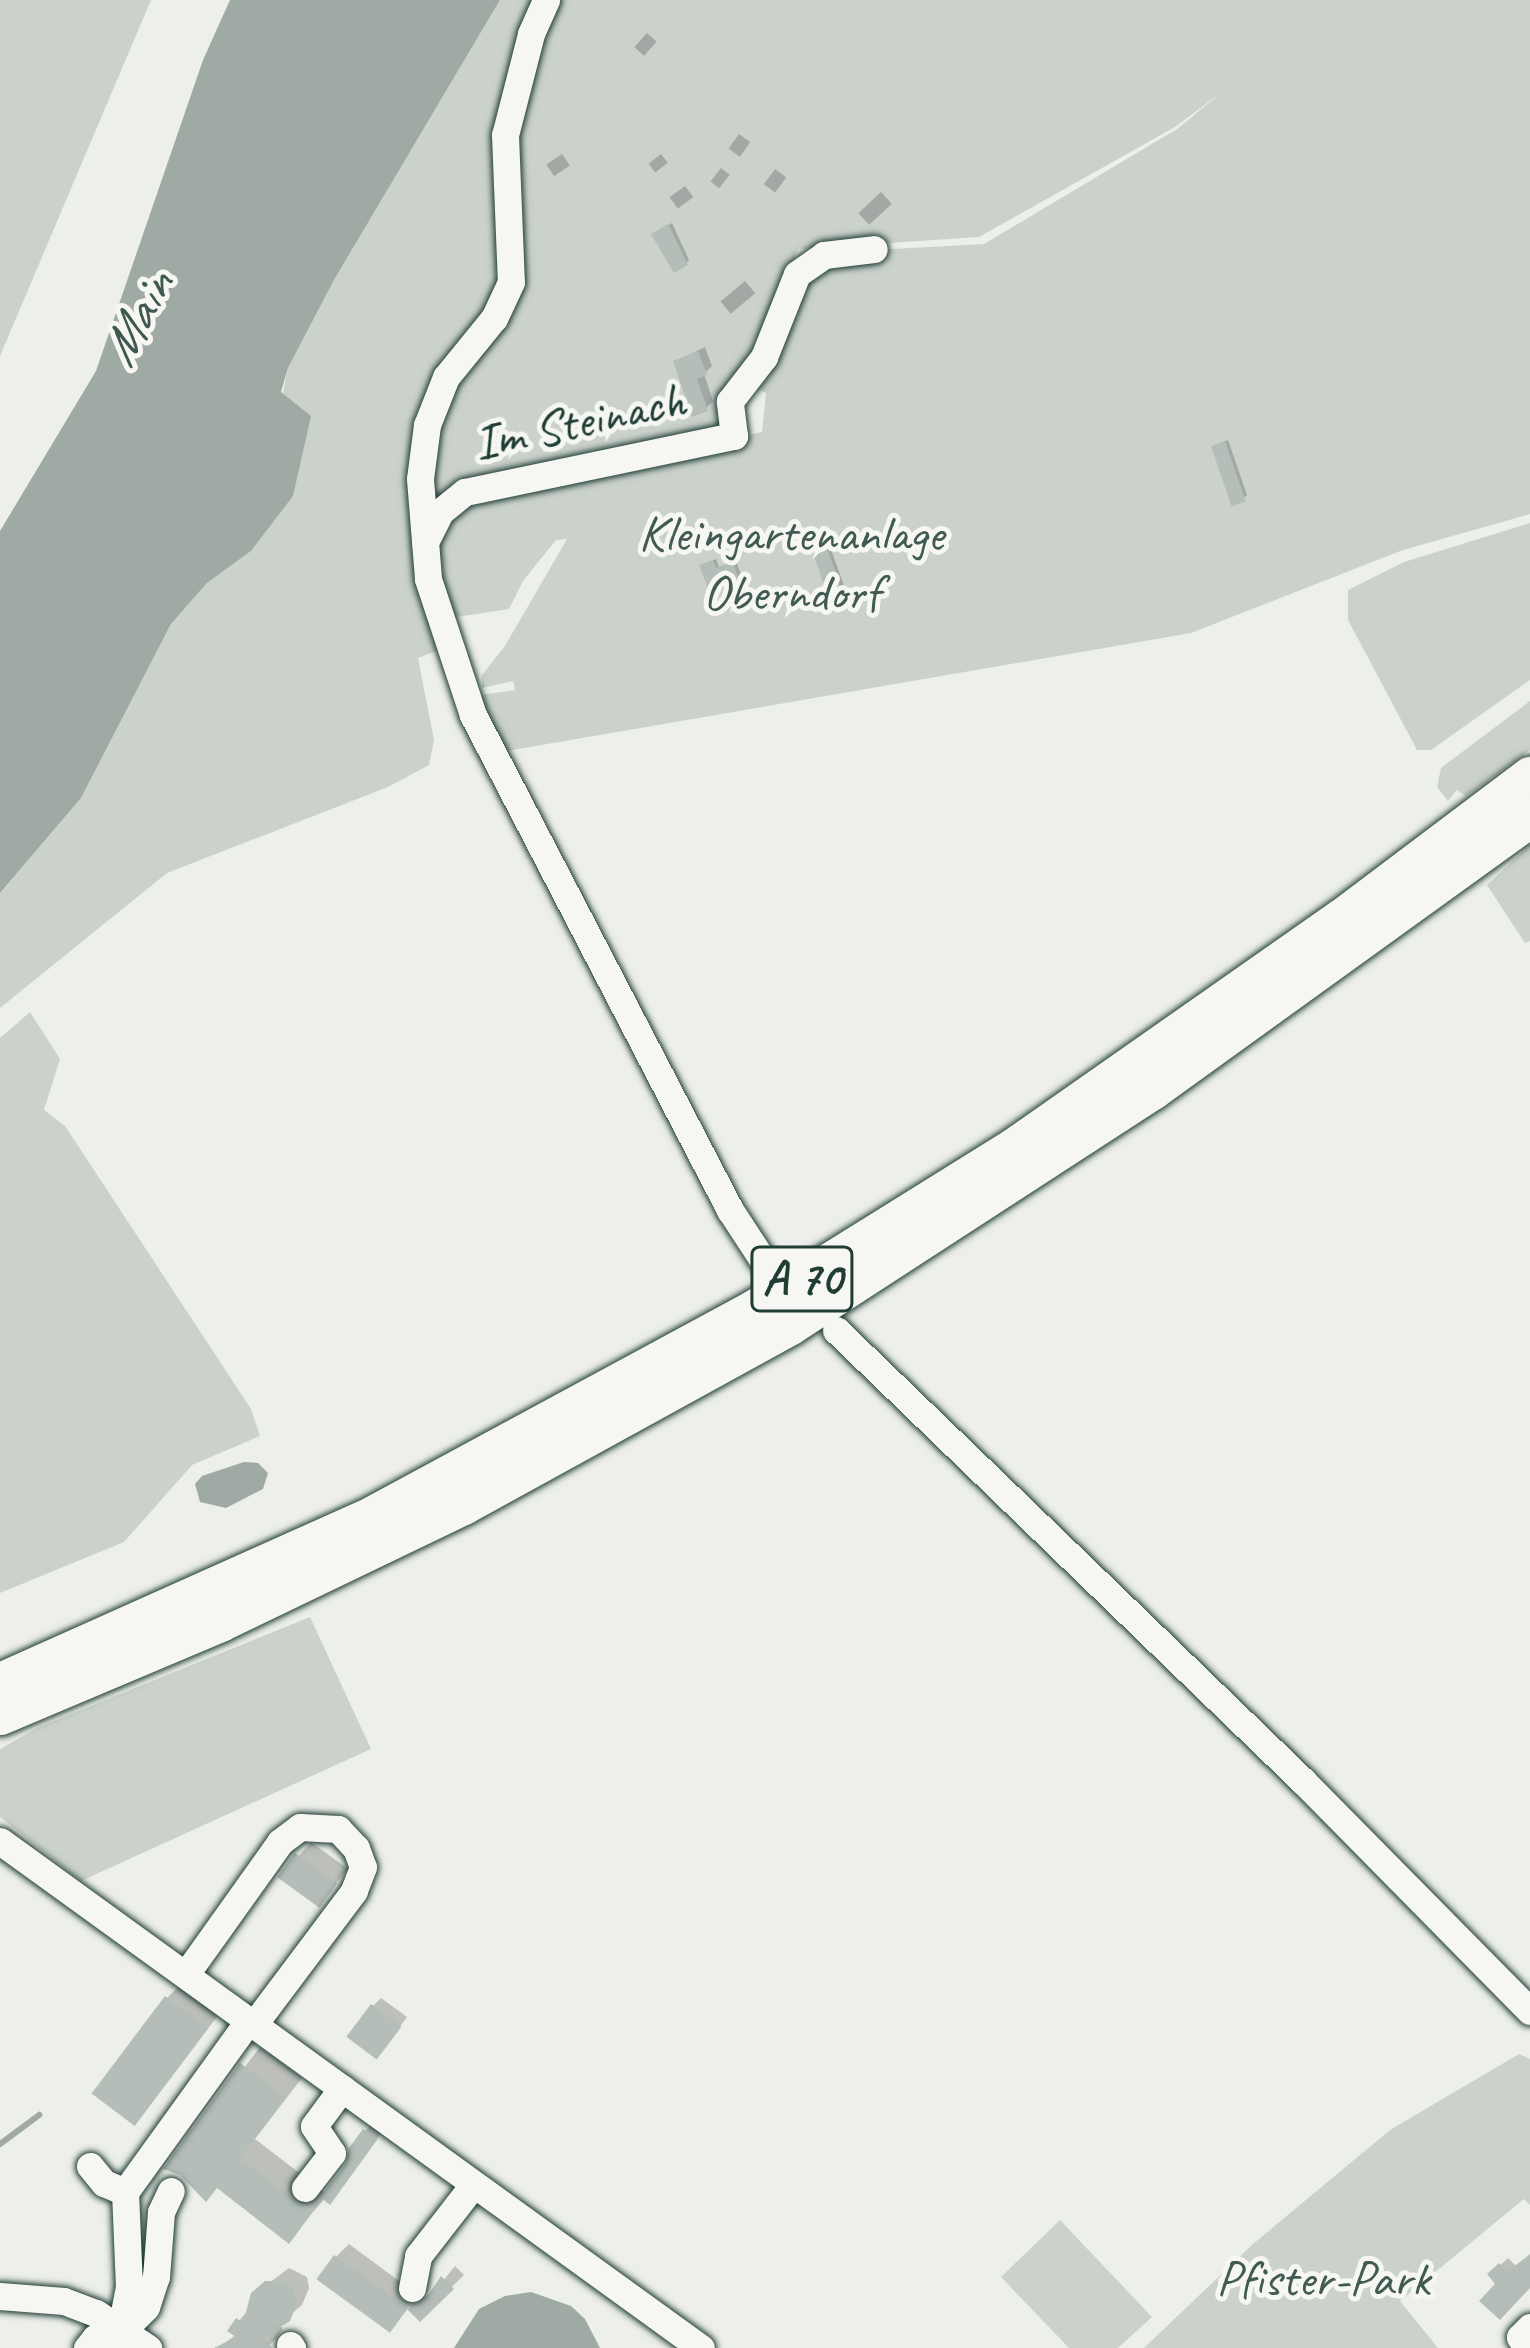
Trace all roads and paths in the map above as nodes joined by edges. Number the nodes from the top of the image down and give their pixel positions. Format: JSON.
{"nodes":[{"id":1,"x":546,"y":0,"type":"edge"},
{"id":2,"x":874,"y":249,"type":"dead end"},
{"id":3,"x":423,"y":546,"type":"junction"},
{"id":4,"x":1530,"y":776,"type":"edge"},
{"id":5,"x":1530,"y":817,"type":"edge"},
{"id":6,"x":768,"y":1268,"type":"dead end"},
{"id":7,"x":836,"y":1330,"type":"dead end"},
{"id":8,"x":9,"y":1695,"type":"edge"},
{"id":9,"x":0,"y":1841,"type":"edge"},
{"id":10,"x":186,"y":1974,"type":"junction"},
{"id":11,"x":1530,"y":2011,"type":"edge"},
{"id":12,"x":251,"y":2022,"type":"junction"},
{"id":13,"x":342,"y":2088,"type":"junction"},
{"id":14,"x":90,"y":2166,"type":"dead end"},
{"id":15,"x":473,"y":2185,"type":"junction"},
{"id":16,"x":305,"y":2188,"type":"dead end"},
{"id":17,"x":171,"y":2191,"type":"dead end"},
{"id":18,"x":125,"y":2192,"type":"junction"},
{"id":19,"x":412,"y":2288,"type":"dead end"},
{"id":20,"x":0,"y":2296,"type":"edge"},
{"id":21,"x":120,"y":2339,"type":"edge"},
{"id":22,"x":87,"y":2348,"type":"edge"},
{"id":23,"x":148,"y":2348,"type":"edge"},
{"id":24,"x":701,"y":2348,"type":"edge"}],
"edges":[{"from":1,"to":3,"type":"street","name":"Im Steinach"},
{"from":2,"to":3,"type":"street","name":"Im Steinach"},
{"from":3,"to":6,"type":"street"},
{"from":4,"to":8,"type":"highway","number":"A 70"},
{"from":5,"to":8,"type":"highway","number":"A 70"},
{"from":7,"to":11,"type":"street"},
{"from":9,"to":10,"type":"street"},
{"from":10,"to":12,"type":"street"},
{"from":10,"to":12,"type":"street"},
{"from":12,"to":13,"type":"street"},
{"from":12,"to":18,"type":"street"},
{"from":13,"to":15,"type":"street"},
{"from":13,"to":16,"type":"street"},
{"from":14,"to":18,"type":"street"},
{"from":15,"to":19,"type":"street"},
{"from":15,"to":24,"type":"street"},
{"from":17,"to":21,"type":"street"},
{"from":18,"to":21,"type":"street"},
{"from":20,"to":21,"type":"street"},
{"from":21,"to":22,"type":"street"},
{"from":21,"to":23,"type":"street"}]}
